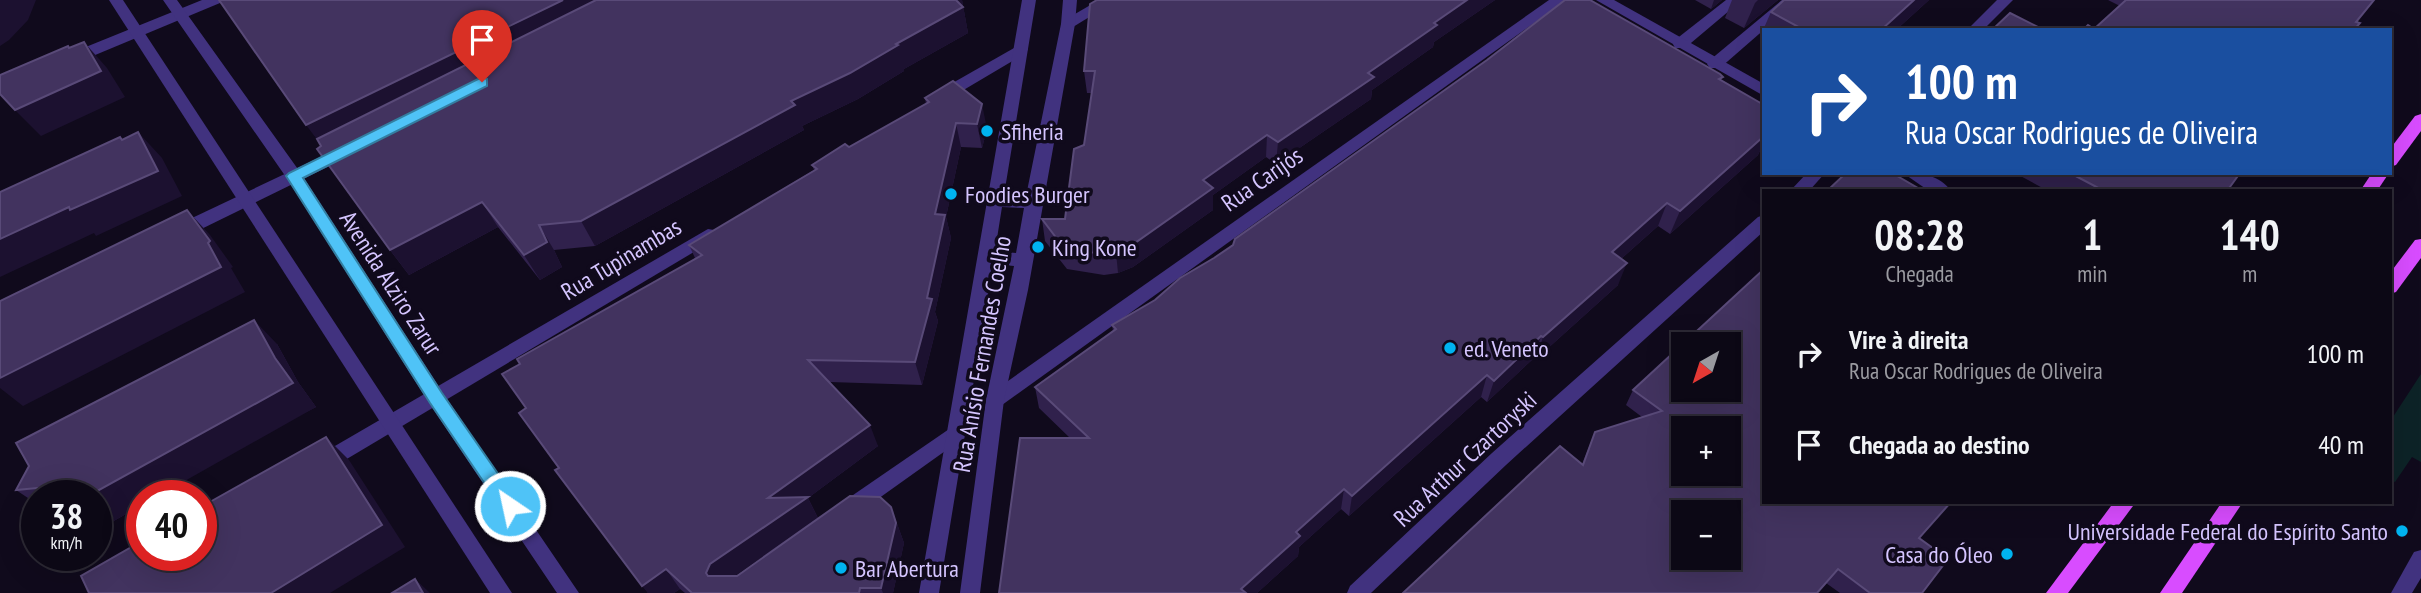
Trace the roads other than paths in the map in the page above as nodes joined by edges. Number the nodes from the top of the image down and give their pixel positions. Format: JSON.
{"nodes":[{"id":1,"x":116,"y":0,"type":"edge"},
{"id":2,"x":170,"y":0,"type":"edge"},
{"id":3,"x":215,"y":0,"type":"edge"},
{"id":4,"x":1029,"y":0,"type":"edge"},
{"id":5,"x":1070,"y":0,"type":"edge"},
{"id":6,"x":1110,"y":0,"type":"edge"},
{"id":7,"x":1559,"y":0,"type":"edge"},
{"id":8,"x":1603,"y":0,"type":"edge"},
{"id":9,"x":1735,"y":0,"type":"edge"},
{"id":10,"x":1791,"y":0,"type":"edge"},
{"id":11,"x":2006,"y":0,"type":"edge"},
{"id":12,"x":180,"y":15,"type":"junction"},
{"id":13,"x":1068,"y":23,"type":"junction"},
{"id":14,"x":1976,"y":28,"type":"edge"},
{"id":15,"x":137,"y":33,"type":"junction"},
{"id":16,"x":1680,"y":44,"type":"junction"},
{"id":17,"x":1021,"y":49,"type":"junction"},
{"id":18,"x":62,"y":63,"type":"edge"},
{"id":19,"x":1715,"y":64,"type":"junction"},
{"id":20,"x":1762,"y":90,"type":"edge"},
{"id":21,"x":925,"y":106,"type":"edge"},
{"id":22,"x":2421,"y":120,"type":"edge"},
{"id":23,"x":355,"y":146,"type":"edge"},
{"id":24,"x":2392,"y":158,"type":"edge"},
{"id":25,"x":1815,"y":175,"type":"edge"},
{"id":26,"x":1915,"y":175,"type":"edge"},
{"id":27,"x":294,"y":176,"type":"junction"},
{"id":28,"x":1800,"y":189,"type":"edge"},
{"id":29,"x":1939,"y":189,"type":"edge"},
{"id":30,"x":248,"y":200,"type":"junction"},
{"id":31,"x":995,"y":200,"type":"junction"},
{"id":32,"x":1033,"y":203,"type":"junction"},
{"id":33,"x":1762,"y":223,"type":"edge"},
{"id":34,"x":723,"y":227,"type":"edge"},
{"id":35,"x":161,"y":241,"type":"edge"},
{"id":36,"x":2421,"y":245,"type":"edge"},
{"id":37,"x":985,"y":257,"type":"junction"},
{"id":38,"x":1024,"y":260,"type":"junction"},
{"id":39,"x":2392,"y":284,"type":"edge"},
{"id":40,"x":436,"y":398,"type":"junction"},
{"id":41,"x":995,"y":400,"type":"junction"},
{"id":42,"x":391,"y":424,"type":"junction"},
{"id":43,"x":955,"y":433,"type":"junction"},
{"id":44,"x":308,"y":472,"type":"edge"},
{"id":45,"x":2124,"y":504,"type":"edge"},
{"id":46,"x":2232,"y":504,"type":"edge"},
{"id":47,"x":831,"y":521,"type":"edge"},
{"id":48,"x":2421,"y":559,"type":"edge"},
{"id":49,"x":502,"y":593,"type":"edge"},
{"id":50,"x":569,"y":593,"type":"edge"},
{"id":51,"x":929,"y":593,"type":"edge"},
{"id":52,"x":970,"y":593,"type":"edge"},
{"id":53,"x":1357,"y":593,"type":"edge"},
{"id":54,"x":2056,"y":593,"type":"edge"},
{"id":55,"x":2170,"y":593,"type":"edge"},
{"id":56,"x":2401,"y":593,"type":"edge"}],
"edges":[{"from":1,"to":15,"type":"street"},
{"from":2,"to":12,"type":"street","name":"Avenida Alziro Zarur"},
{"from":3,"to":12,"type":"street"},
{"from":4,"to":17,"type":"street","name":"Rua Anísio Fernandes Coelho"},
{"from":5,"to":13,"type":"street","name":"Rua Anísio Fernandes Coelho"},
{"from":6,"to":13,"type":"street"},
{"from":7,"to":41,"type":"street","name":"Rua Carijós"},
{"from":8,"to":16,"type":"street"},
{"from":9,"to":16,"type":"street"},
{"from":10,"to":19,"type":"street"},
{"from":11,"to":14,"type":"street"},
{"from":12,"to":15,"type":"street"},
{"from":12,"to":27,"type":"street","name":"Avenida Alziro Zarur"},
{"from":13,"to":32,"type":"street","name":"Rua Anísio Fernandes Coelho"},
{"from":15,"to":18,"type":"street"},
{"from":15,"to":30,"type":"street"},
{"from":16,"to":19,"type":"street"},
{"from":17,"to":21,"type":"street"},
{"from":17,"to":31,"type":"street","name":"Rua Anísio Fernandes Coelho"},
{"from":19,"to":20,"type":"street"},
{"from":22,"to":24,"type":"main road"},
{"from":23,"to":27,"type":"street"},
{"from":25,"to":28,"type":"street"},
{"from":26,"to":29,"type":"street"},
{"from":27,"to":30,"type":"street"},
{"from":27,"to":40,"type":"street","name":"Avenida Alziro Zarur"},
{"from":30,"to":35,"type":"street"},
{"from":30,"to":42,"type":"street"},
{"from":31,"to":32,"type":"street"},
{"from":31,"to":37,"type":"street","name":"Rua Anísio Fernandes Coelho"},
{"from":32,"to":38,"type":"street","name":"Rua Anísio Fernandes Coelho"},
{"from":33,"to":53,"type":"street","name":"Rua Arthur Czartoryski"},
{"from":34,"to":40,"type":"street","name":"Rua Tupinambas"},
{"from":36,"to":39,"type":"main road"},
{"from":37,"to":38,"type":"street"},
{"from":37,"to":43,"type":"street","name":"Rua Anísio Fernandes Coelho"},
{"from":38,"to":41,"type":"street","name":"Rua Anísio Fernandes Coelho"},
{"from":40,"to":42,"type":"street","name":"Rua Tupinambas"},
{"from":40,"to":50,"type":"street","name":"Avenida Alziro Zarur"},
{"from":41,"to":52,"type":"street","name":"Rua Anísio Fernandes Coelho"},
{"from":42,"to":44,"type":"street","name":"Rua Tupinambas"},
{"from":42,"to":49,"type":"street"},
{"from":43,"to":47,"type":"street"},
{"from":43,"to":51,"type":"street","name":"Rua Anísio Fernandes Coelho"},
{"from":45,"to":54,"type":"main road"},
{"from":46,"to":55,"type":"main road"},
{"from":48,"to":56,"type":"street"}]}
